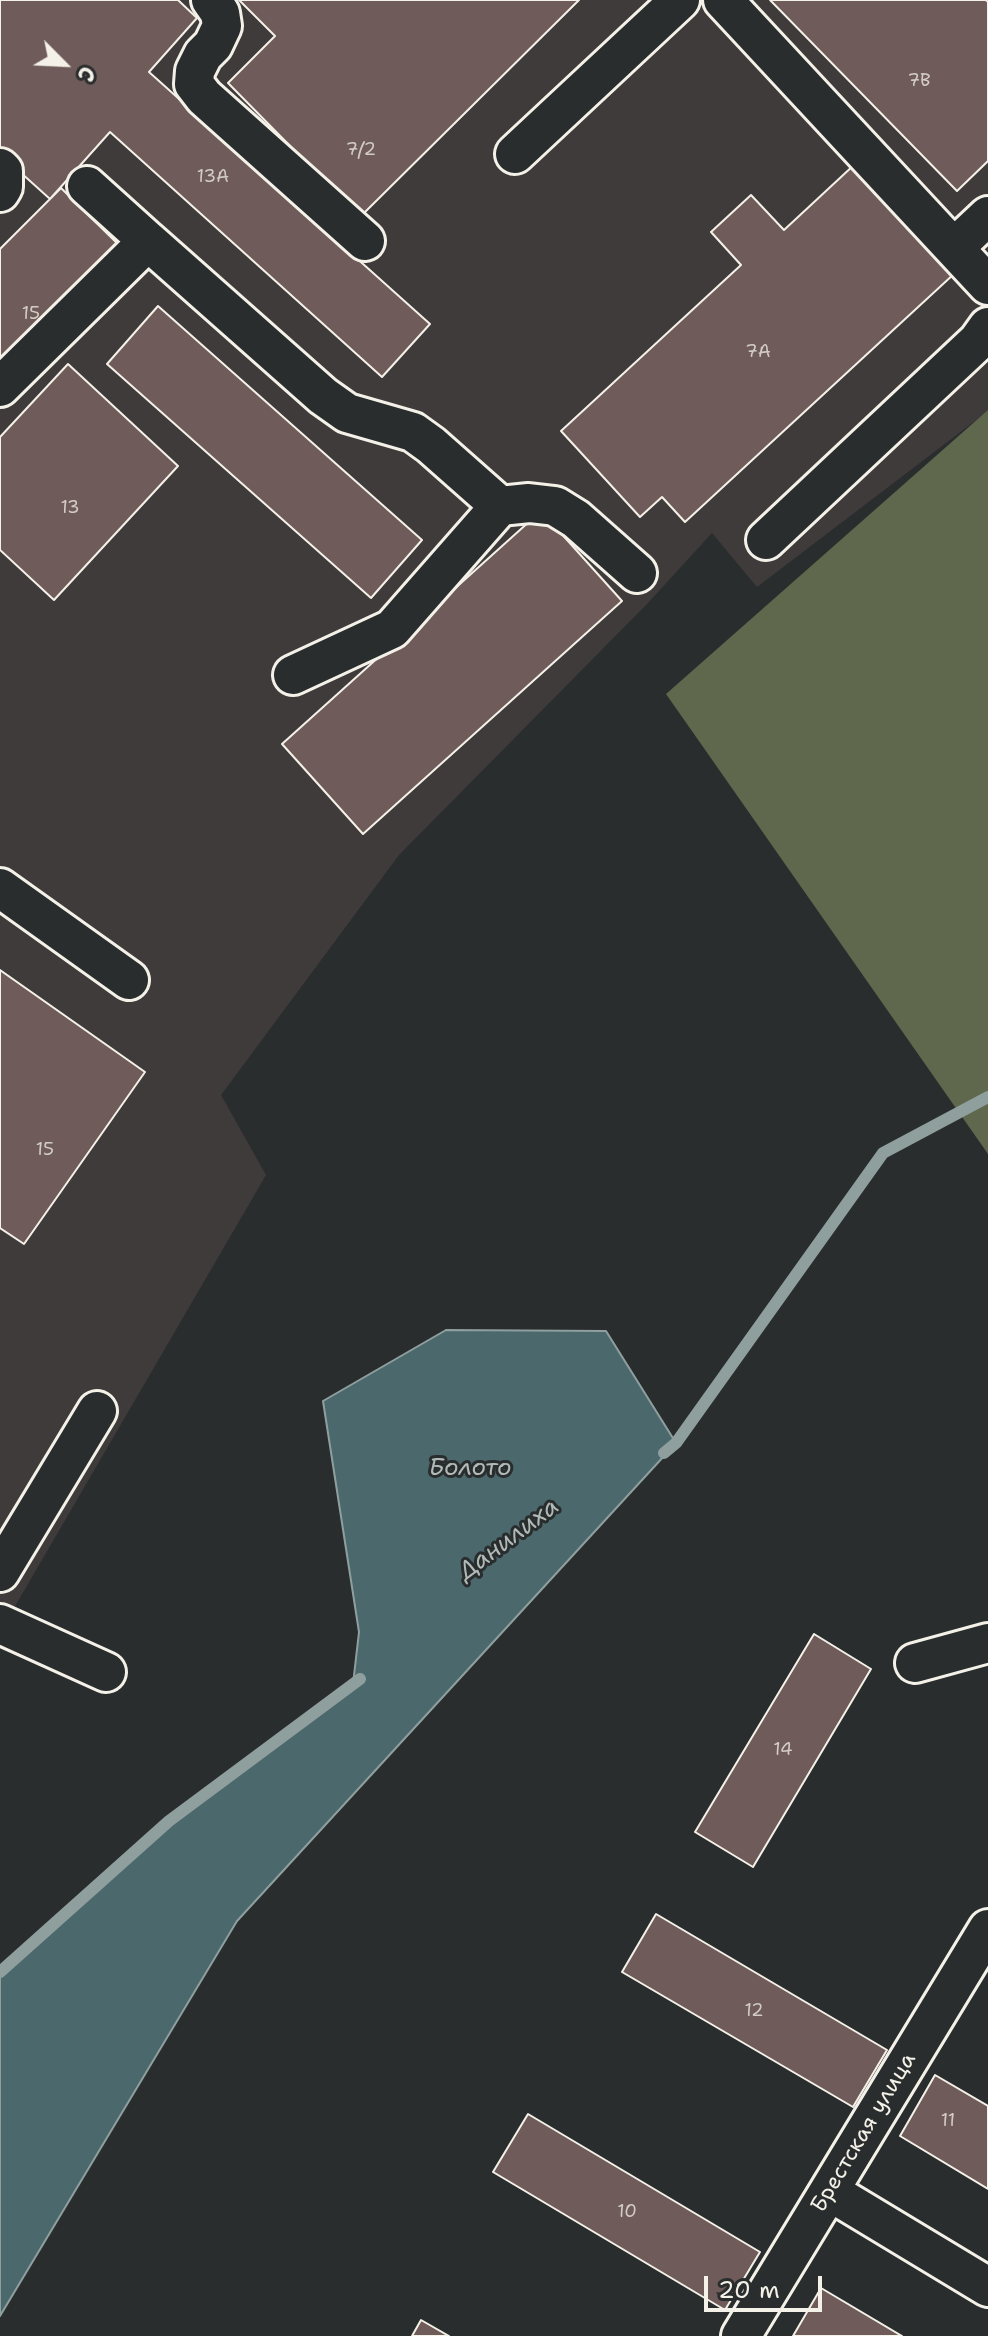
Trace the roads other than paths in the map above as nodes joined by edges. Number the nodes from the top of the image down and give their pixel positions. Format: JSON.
{"nodes":[{"id":1,"x":211,"y":0,"type":"edge"},
{"id":2,"x":680,"y":0,"type":"edge"},
{"id":3,"x":723,"y":0,"type":"edge"},
{"id":4,"x":515,"y":154,"type":"dead end"},
{"id":5,"x":0,"y":168,"type":"edge"},
{"id":6,"x":87,"y":186,"type":"dead end"},
{"id":7,"x":0,"y":192,"type":"edge"},
{"id":8,"x":988,"y":216,"type":"edge"},
{"id":9,"x":148,"y":241,"type":"junction"},
{"id":10,"x":365,"y":241,"type":"dead end"},
{"id":11,"x":955,"y":247,"type":"junction"},
{"id":12,"x":988,"y":285,"type":"edge"},
{"id":13,"x":988,"y":327,"type":"edge"},
{"id":14,"x":0,"y":387,"type":"edge"},
{"id":15,"x":500,"y":506,"type":"junction"},
{"id":16,"x":766,"y":540,"type":"dead end"},
{"id":17,"x":637,"y":573,"type":"dead end"},
{"id":18,"x":293,"y":675,"type":"dead end"},
{"id":19,"x":0,"y":888,"type":"edge"},
{"id":20,"x":129,"y":980,"type":"dead end"},
{"id":21,"x":97,"y":1411,"type":"dead end"},
{"id":22,"x":0,"y":1572,"type":"edge"},
{"id":23,"x":0,"y":1624,"type":"edge"},
{"id":24,"x":988,"y":1643,"type":"edge"},
{"id":25,"x":915,"y":1663,"type":"dead end"},
{"id":26,"x":106,"y":1672,"type":"dead end"},
{"id":27,"x":988,"y":1929,"type":"edge"},
{"id":28,"x":829,"y":2191,"type":"junction"},
{"id":29,"x":988,"y":2287,"type":"edge"},
{"id":30,"x":741,"y":2336,"type":"edge"}],
"edges":[{"from":1,"to":10,"type":"street"},
{"from":2,"to":4,"type":"street"},
{"from":3,"to":11,"type":"street"},
{"from":5,"to":7,"type":"street"},
{"from":6,"to":9,"type":"street"},
{"from":8,"to":11,"type":"street"},
{"from":9,"to":14,"type":"street"},
{"from":9,"to":15,"type":"street"},
{"from":11,"to":12,"type":"street"},
{"from":13,"to":16,"type":"street"},
{"from":15,"to":17,"type":"street"},
{"from":15,"to":18,"type":"street"},
{"from":19,"to":20,"type":"street"},
{"from":21,"to":22,"type":"street"},
{"from":23,"to":26,"type":"street"},
{"from":24,"to":25,"type":"street"},
{"from":27,"to":28,"type":"street","name":"Брестская улица"},
{"from":28,"to":29,"type":"street"},
{"from":28,"to":30,"type":"street","name":"Брестская улица"}]}
